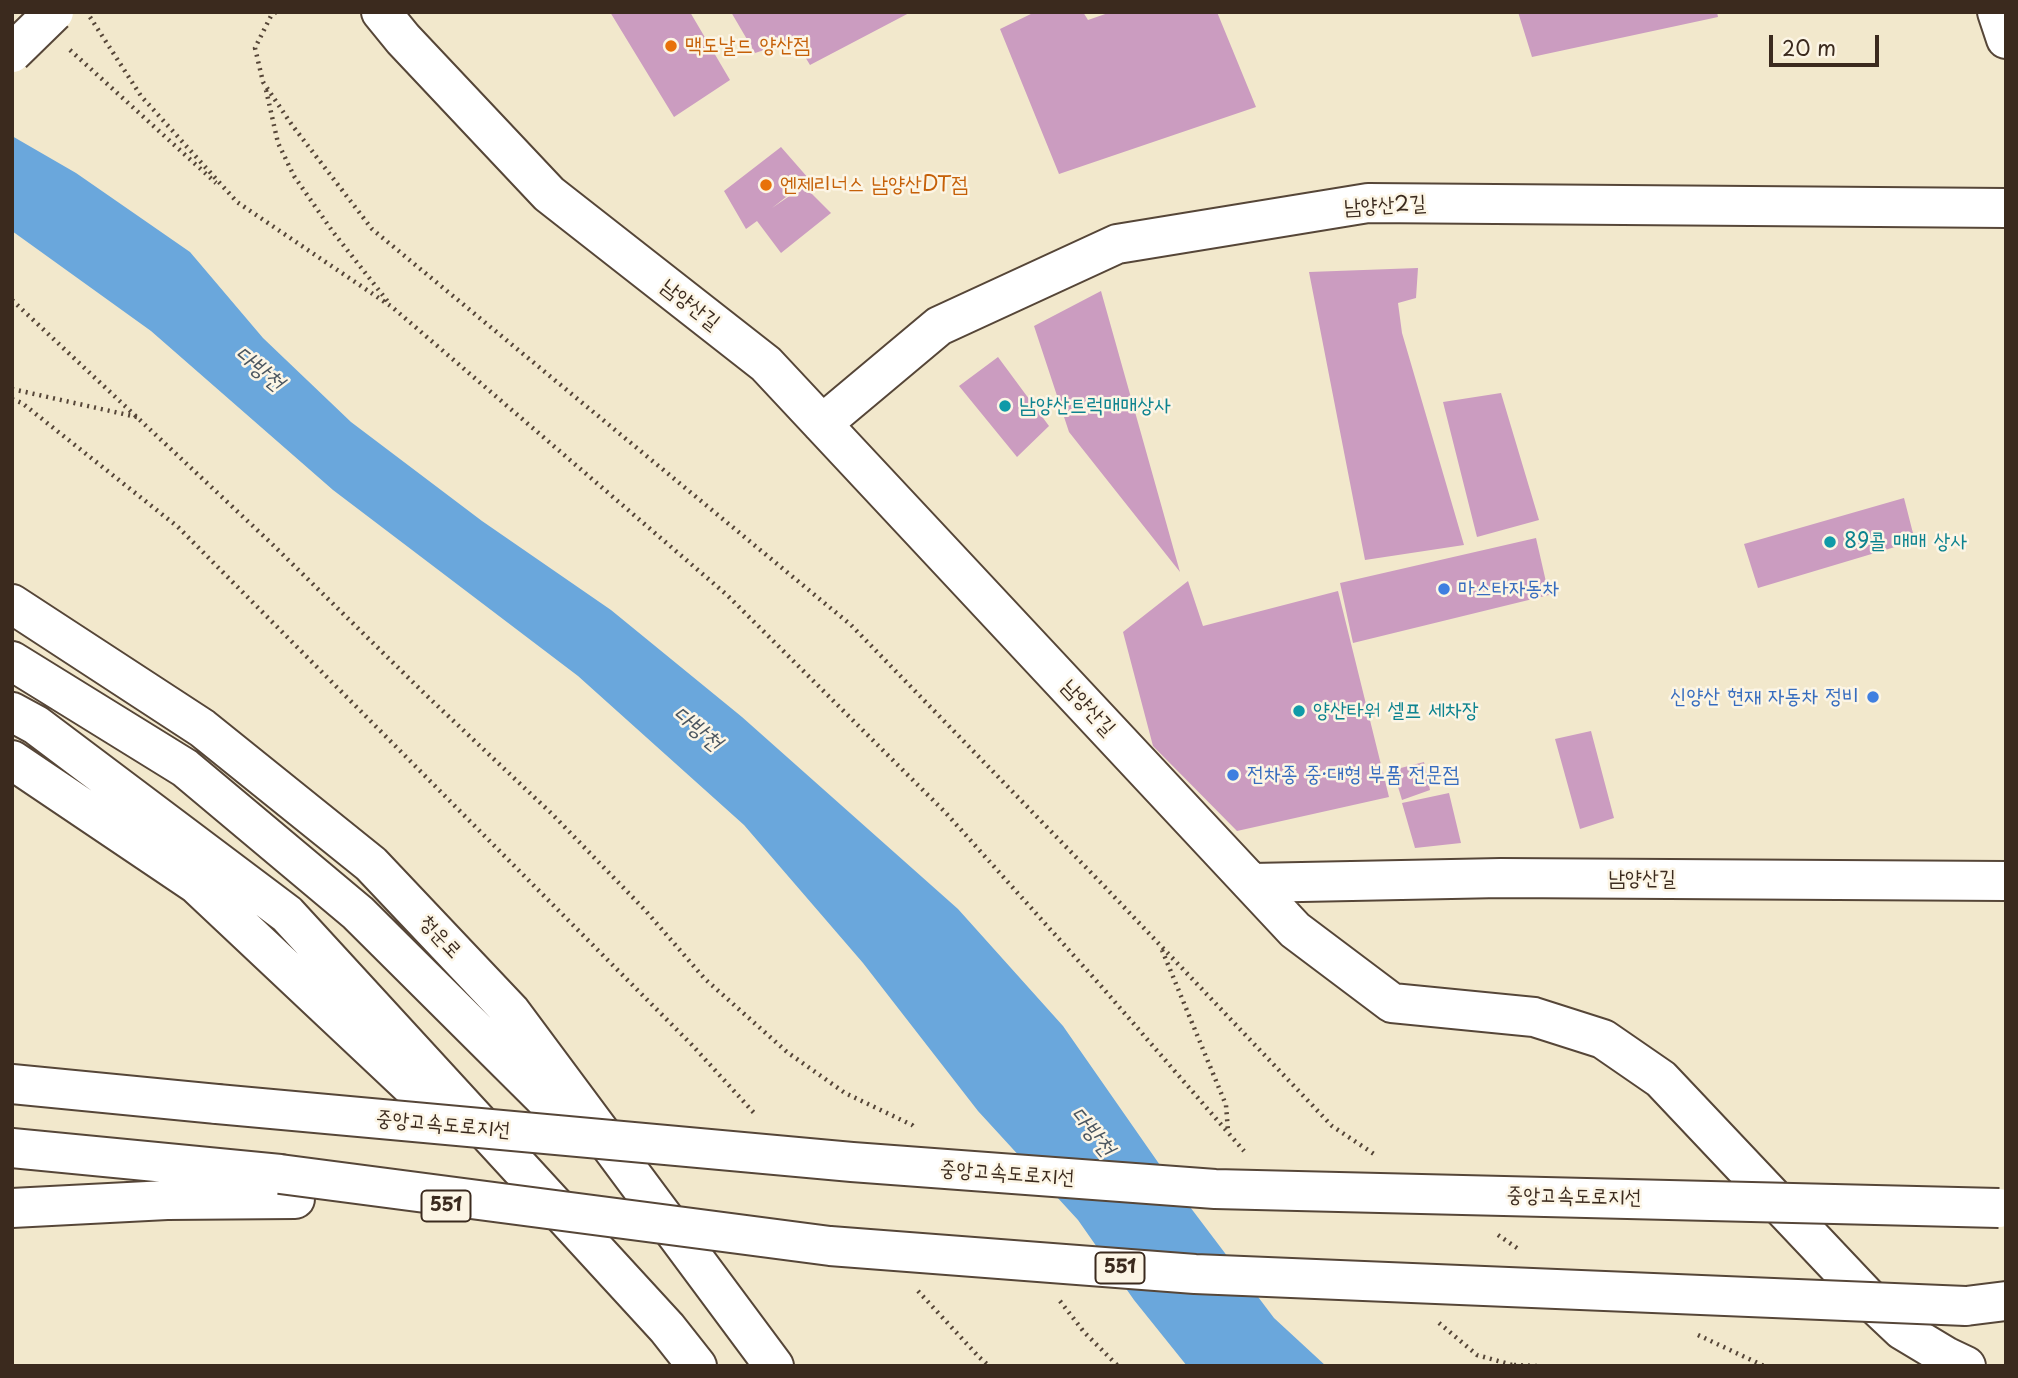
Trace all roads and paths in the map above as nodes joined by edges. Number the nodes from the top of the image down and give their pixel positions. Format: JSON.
{"nodes":[{"id":1,"x":54,"y":12,"type":"edge"},
{"id":2,"x":88,"y":12,"type":"edge"},
{"id":3,"x":276,"y":12,"type":"edge"},
{"id":4,"x":1997,"y":12,"type":"edge"},
{"id":5,"x":394,"y":16,"type":"edge"},
{"id":6,"x":2006,"y":39,"type":"edge"},
{"id":7,"x":67,"y":48,"type":"dead end"},
{"id":8,"x":12,"y":52,"type":"edge"},
{"id":9,"x":265,"y":86,"type":"junction"},
{"id":10,"x":237,"y":202,"type":"junction"},
{"id":11,"x":2006,"y":208,"type":"edge"},
{"id":12,"x":12,"y":299,"type":"edge"},
{"id":13,"x":392,"y":307,"type":"junction"},
{"id":14,"x":12,"y":388,"type":"edge"},
{"id":15,"x":12,"y":399,"type":"edge"},
{"id":16,"x":138,"y":418,"type":"junction"},
{"id":17,"x":822,"y":424,"type":"junction"},
{"id":18,"x":12,"y":604,"type":"edge"},
{"id":19,"x":12,"y":661,"type":"edge"},
{"id":20,"x":12,"y":712,"type":"edge"},
{"id":21,"x":12,"y":760,"type":"edge"},
{"id":22,"x":2006,"y":881,"type":"edge"},
{"id":23,"x":1252,"y":883,"type":"junction"},
{"id":24,"x":1160,"y":945,"type":"junction"},
{"id":25,"x":12,"y":1084,"type":"edge"},
{"id":26,"x":757,"y":1115,"type":"dead end"},
{"id":27,"x":1228,"y":1132,"type":"junction"},
{"id":28,"x":12,"y":1148,"type":"edge"},
{"id":29,"x":1376,"y":1155,"type":"dead end"},
{"id":30,"x":1252,"y":1159,"type":"dead end"},
{"id":31,"x":962,"y":1171,"type":"junction"},
{"id":32,"x":288,"y":1186,"type":"junction"},
{"id":33,"x":12,"y":1208,"type":"edge"},
{"id":34,"x":2002,"y":1208,"type":"edge"},
{"id":35,"x":1488,"y":1228,"type":"dead end"},
{"id":36,"x":1521,"y":1250,"type":"dead end"},
{"id":37,"x":914,"y":1287,"type":"dead end"},
{"id":38,"x":1052,"y":1291,"type":"dead end"},
{"id":39,"x":2006,"y":1301,"type":"edge"},
{"id":40,"x":1435,"y":1319,"type":"dead end"},
{"id":41,"x":667,"y":1328,"type":"junction"},
{"id":42,"x":1691,"y":1332,"type":"dead end"},
{"id":43,"x":1515,"y":1365,"type":"edge"},
{"id":44,"x":697,"y":1366,"type":"edge"},
{"id":45,"x":774,"y":1366,"type":"edge"},
{"id":46,"x":989,"y":1366,"type":"edge"},
{"id":47,"x":1118,"y":1366,"type":"edge"},
{"id":48,"x":1538,"y":1366,"type":"edge"},
{"id":49,"x":1764,"y":1366,"type":"edge"},
{"id":50,"x":1966,"y":1366,"type":"edge"}],
"edges":[{"from":1,"to":8,"type":"main road","bridge":true},
{"from":2,"to":10,"type":"path"},
{"from":3,"to":9,"type":"path"},
{"from":4,"to":6,"type":"main road"},
{"from":5,"to":17,"type":"main road","name":"남양산길"},
{"from":7,"to":10,"type":"path"},
{"from":9,"to":13,"type":"path"},
{"from":9,"to":24,"type":"path"},
{"from":10,"to":13,"type":"path"},
{"from":11,"to":17,"type":"main road","name":"남양산2길"},
{"from":12,"to":16,"type":"path"},
{"from":13,"to":27,"type":"path"},
{"from":14,"to":16,"type":"path"},
{"from":15,"to":26,"type":"path"},
{"from":16,"to":31,"type":"path"},
{"from":17,"to":23,"type":"main road","name":"남양산길"},
{"from":18,"to":45,"type":"main road","name":"청운로"},
{"from":19,"to":45,"type":"main road","name":"청운로"},
{"from":20,"to":41,"type":"main road"},
{"from":21,"to":41,"type":"main road"},
{"from":22,"to":23,"type":"main road","name":"남양산길"},
{"from":23,"to":50,"type":"main road"},
{"from":24,"to":27,"type":"path"},
{"from":24,"to":29,"type":"path"},
{"from":25,"to":31,"type":"main road","name":"중앙고속도로지선","bridge":true},
{"from":27,"to":30,"type":"path"},
{"from":28,"to":32,"type":"main road","number":"551"},
{"from":31,"to":34,"type":"main road","name":"중앙고속도로지선","bridge":true},
{"from":32,"to":33,"type":"main road","number":"551"},
{"from":32,"to":39,"type":"main road","number":"551","bridge":true},
{"from":35,"to":36,"type":"path"},
{"from":37,"to":46,"type":"path"},
{"from":38,"to":47,"type":"path"},
{"from":40,"to":43,"type":"path"},
{"from":41,"to":44,"type":"main road"},
{"from":42,"to":49,"type":"path"},
{"from":43,"to":48,"type":"path"}]}
